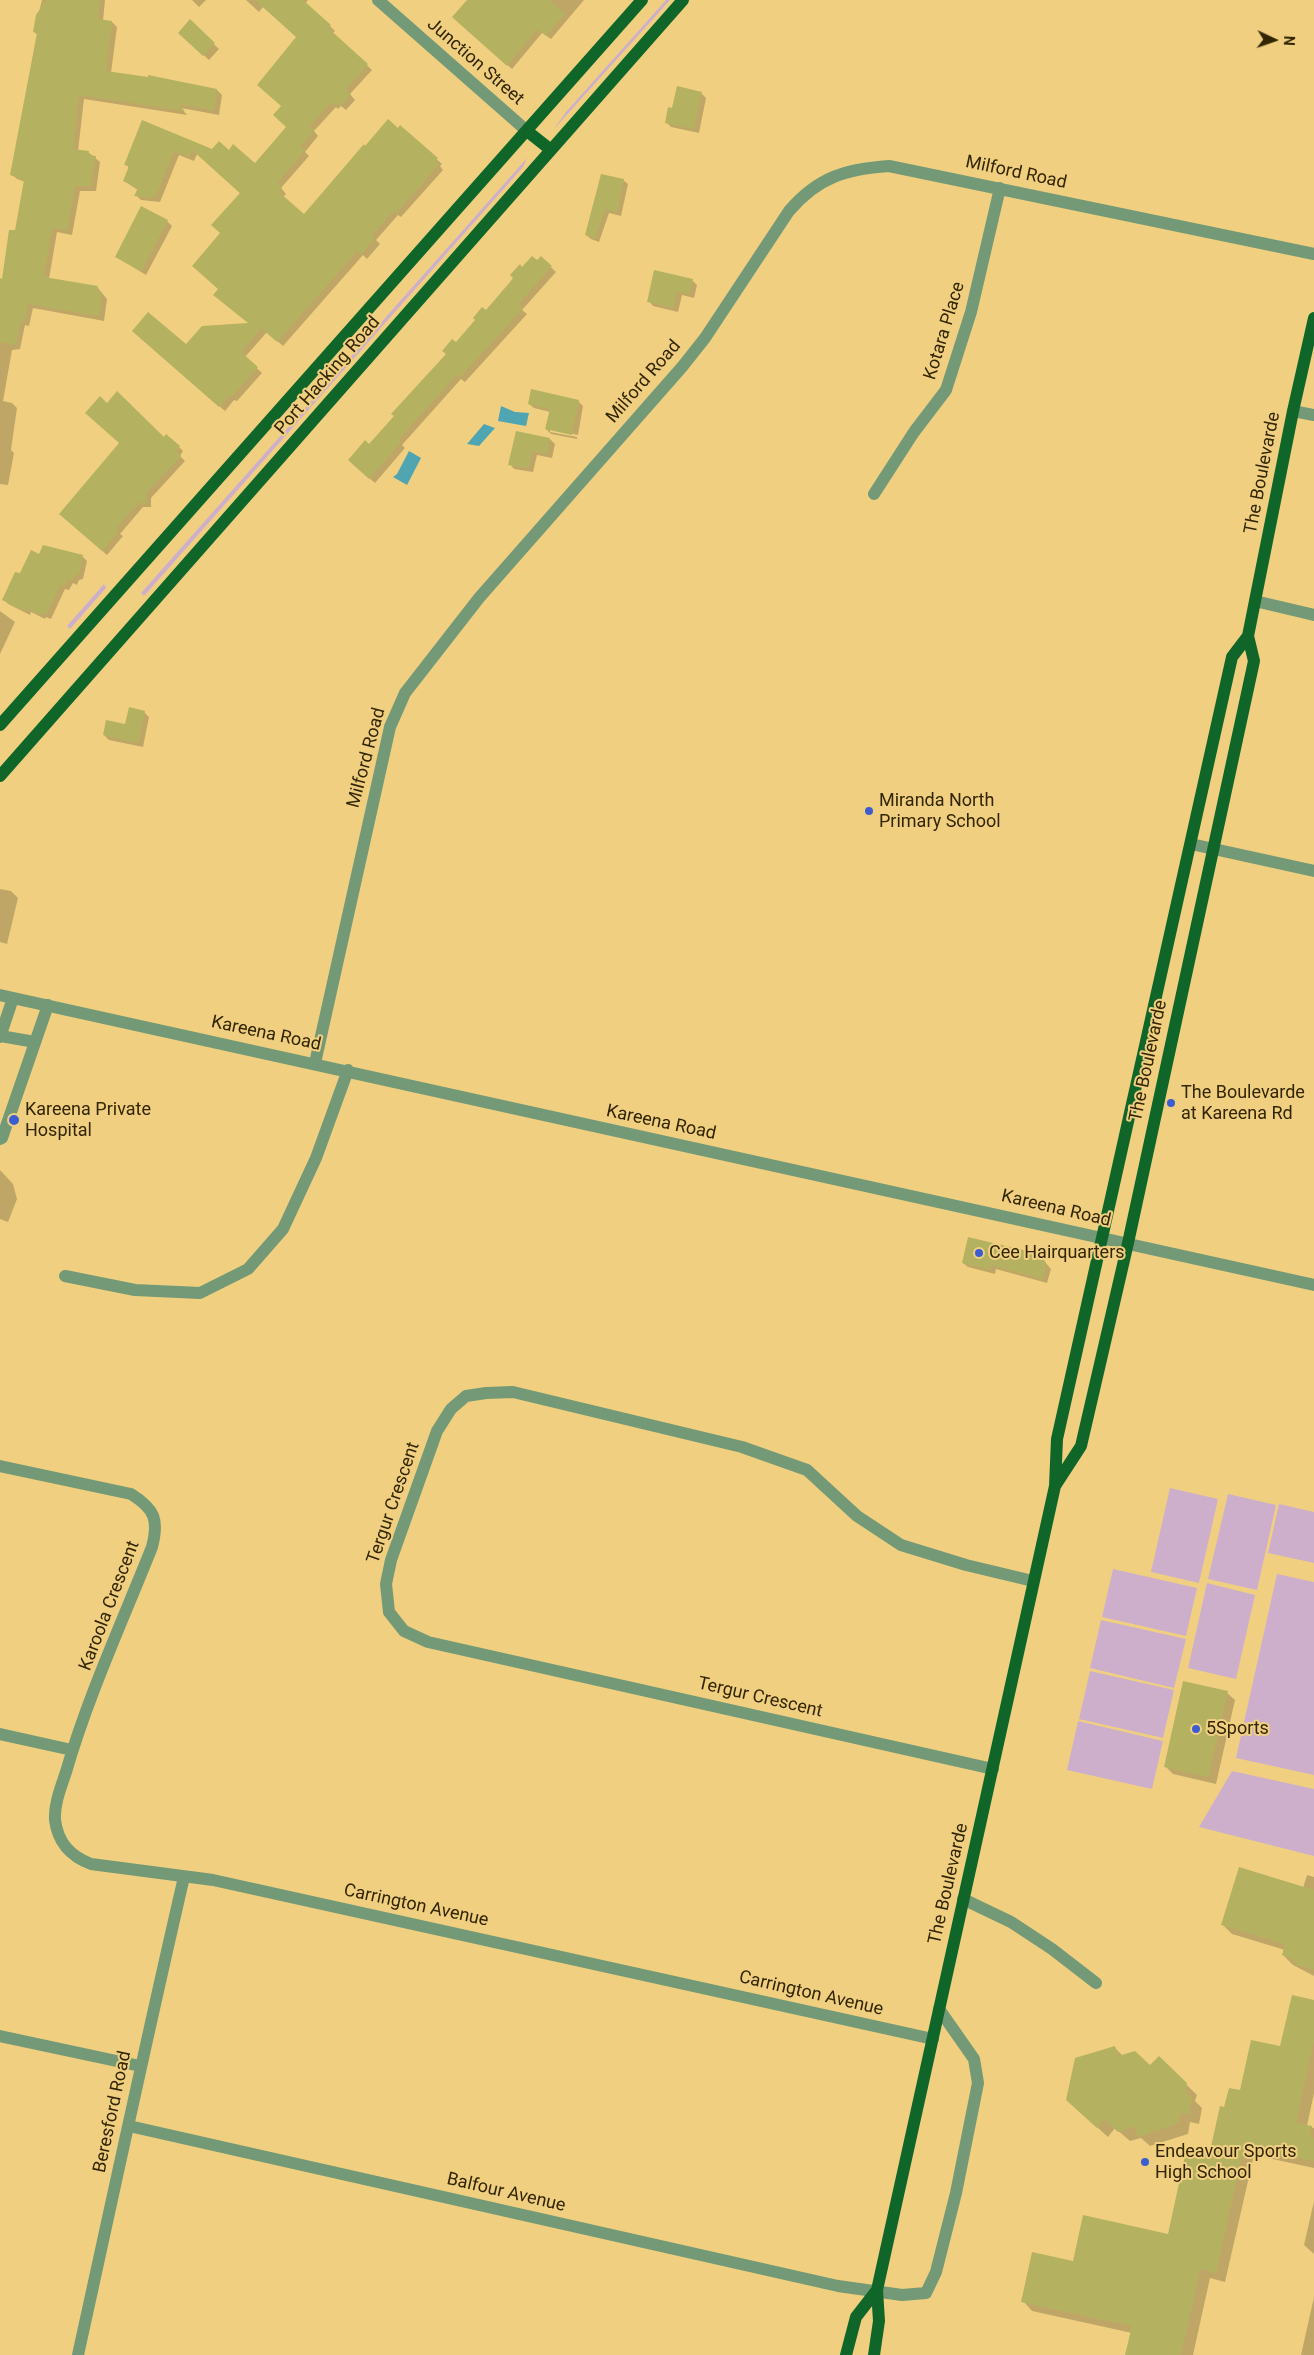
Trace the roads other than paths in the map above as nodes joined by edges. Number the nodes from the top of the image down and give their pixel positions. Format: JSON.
{"nodes":[{"id":1,"x":378,"y":0,"type":"edge"},
{"id":2,"x":642,"y":0,"type":"edge"},
{"id":3,"x":683,"y":0,"type":"edge"},
{"id":4,"x":526,"y":131,"type":"junction"},
{"id":5,"x":551,"y":150,"type":"junction"},
{"id":6,"x":1000,"y":188,"type":"junction"},
{"id":7,"x":1314,"y":254,"type":"edge"},
{"id":8,"x":1314,"y":318,"type":"edge"},
{"id":9,"x":1293,"y":411,"type":"junction"},
{"id":10,"x":1314,"y":416,"type":"edge"},
{"id":11,"x":874,"y":494,"type":"dead end"},
{"id":12,"x":1255,"y":601,"type":"junction"},
{"id":13,"x":1314,"y":615,"type":"edge"},
{"id":14,"x":1248,"y":636,"type":"junction"},
{"id":15,"x":0,"y":725,"type":"edge"},
{"id":16,"x":0,"y":776,"type":"edge"},
{"id":17,"x":1191,"y":844,"type":"junction"},
{"id":18,"x":1212,"y":848,"type":"junction"},
{"id":19,"x":1314,"y":871,"type":"edge"},
{"id":20,"x":6,"y":996,"type":"edge"},
{"id":21,"x":48,"y":1005,"type":"junction"},
{"id":22,"x":0,"y":1036,"type":"edge"},
{"id":23,"x":35,"y":1042,"type":"junction"},
{"id":24,"x":316,"y":1063,"type":"junction"},
{"id":25,"x":348,"y":1070,"type":"junction"},
{"id":26,"x":0,"y":1139,"type":"edge"},
{"id":27,"x":1103,"y":1238,"type":"junction"},
{"id":28,"x":1128,"y":1244,"type":"junction"},
{"id":29,"x":65,"y":1276,"type":"dead end"},
{"id":30,"x":1314,"y":1285,"type":"edge"},
{"id":31,"x":0,"y":1466,"type":"edge"},
{"id":32,"x":1054,"y":1486,"type":"junction"},
{"id":33,"x":1033,"y":1580,"type":"junction"},
{"id":34,"x":0,"y":1734,"type":"edge"},
{"id":35,"x":72,"y":1750,"type":"junction"},
{"id":36,"x":993,"y":1769,"type":"junction"},
{"id":37,"x":184,"y":1877,"type":"junction"},
{"id":38,"x":964,"y":1899,"type":"junction"},
{"id":39,"x":1096,"y":1983,"type":"dead end"},
{"id":40,"x":939,"y":2009,"type":"junction"},
{"id":41,"x":0,"y":2036,"type":"edge"},
{"id":42,"x":933,"y":2039,"type":"junction"},
{"id":43,"x":140,"y":2066,"type":"junction"},
{"id":44,"x":129,"y":2126,"type":"junction"},
{"id":45,"x":877,"y":2290,"type":"junction"},
{"id":46,"x":874,"y":2354,"type":"edge"},
{"id":47,"x":78,"y":2355,"type":"edge"},
{"id":48,"x":846,"y":2355,"type":"edge"}],
"edges":[{"from":1,"to":4,"type":"street","name":"Junction Street"},
{"from":2,"to":4,"type":"main road","name":"Port Hacking Road"},
{"from":3,"to":5,"type":"main road","name":"Port Hacking Road"},
{"from":4,"to":5,"type":"main road","name":"Junction Street"},
{"from":4,"to":15,"type":"main road","name":"Port Hacking Road"},
{"from":5,"to":16,"type":"main road","name":"Port Hacking Road"},
{"from":6,"to":7,"type":"street","name":"Milford Road"},
{"from":6,"to":11,"type":"street","name":"Kotara Place"},
{"from":6,"to":24,"type":"street","name":"Milford Road"},
{"from":8,"to":9,"type":"main road","name":"The Boulevarde"},
{"from":9,"to":10,"type":"street"},
{"from":9,"to":12,"type":"main road","name":"The Boulevarde"},
{"from":12,"to":13,"type":"street"},
{"from":12,"to":14,"type":"main road","name":"The Boulevarde"},
{"from":14,"to":17,"type":"main road","name":"The Boulevarde"},
{"from":14,"to":18,"type":"main road","name":"The Boulevarde"},
{"from":17,"to":18,"type":"street"},
{"from":17,"to":27,"type":"main road","name":"The Boulevarde"},
{"from":18,"to":19,"type":"street"},
{"from":18,"to":28,"type":"main road","name":"The Boulevarde"},
{"from":20,"to":21,"type":"street","name":"Kareena Road"},
{"from":20,"to":22,"type":"street"},
{"from":21,"to":23,"type":"street"},
{"from":21,"to":24,"type":"street","name":"Kareena Road"},
{"from":22,"to":23,"type":"street"},
{"from":23,"to":26,"type":"street"},
{"from":24,"to":25,"type":"street","name":"Kareena Road"},
{"from":25,"to":27,"type":"street","name":"Kareena Road"},
{"from":25,"to":29,"type":"street"},
{"from":27,"to":28,"type":"street","name":"Kareena Road"},
{"from":27,"to":32,"type":"main road","name":"The Boulevarde"},
{"from":28,"to":30,"type":"street","name":"Kareena Road"},
{"from":28,"to":32,"type":"main road","name":"The Boulevarde"},
{"from":31,"to":35,"type":"street","name":"Karoola Crescent"},
{"from":32,"to":33,"type":"main road","name":"The Boulevarde"},
{"from":33,"to":36,"type":"main road","name":"The Boulevarde"},
{"from":33,"to":36,"type":"street","name":"Tergur Crescent"},
{"from":34,"to":35,"type":"street"},
{"from":35,"to":37,"type":"street","name":"Carrington Avenue"},
{"from":36,"to":38,"type":"main road","name":"The Boulevarde"},
{"from":37,"to":42,"type":"street","name":"Carrington Avenue"},
{"from":37,"to":43,"type":"street","name":"Beresford Road"},
{"from":38,"to":39,"type":"street"},
{"from":38,"to":40,"type":"main road","name":"The Boulevarde"},
{"from":40,"to":42,"type":"main road","name":"The Boulevarde"},
{"from":40,"to":45,"type":"street","name":"Balfour Avenue"},
{"from":41,"to":43,"type":"street"},
{"from":42,"to":45,"type":"main road","name":"The Boulevarde"},
{"from":43,"to":44,"type":"street","name":"Beresford Road"},
{"from":44,"to":45,"type":"street","name":"Balfour Avenue"},
{"from":44,"to":47,"type":"street","name":"Beresford Road"},
{"from":45,"to":46,"type":"main road","name":"The Boulevarde"},
{"from":45,"to":48,"type":"main road","name":"The Boulevarde"}]}
